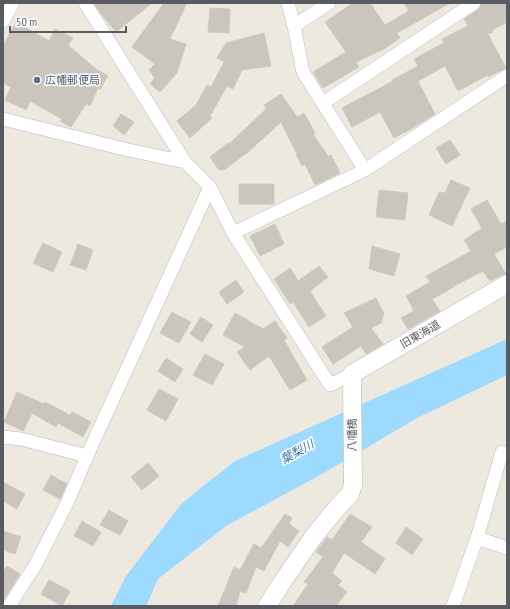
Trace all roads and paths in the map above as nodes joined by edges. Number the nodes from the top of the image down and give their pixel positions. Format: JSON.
{"nodes":[{"id":1,"x":13,"y":3,"type":"edge"},
{"id":2,"x":85,"y":3,"type":"edge"},
{"id":3,"x":288,"y":3,"type":"edge"},
{"id":4,"x":329,"y":3,"type":"edge"},
{"id":5,"x":474,"y":3,"type":"edge"},
{"id":6,"x":3,"y":21,"type":"edge"},
{"id":7,"x":294,"y":26,"type":"junction"},
{"id":8,"x":507,"y":76,"type":"edge"},
{"id":9,"x":323,"y":104,"type":"junction"},
{"id":10,"x":3,"y":119,"type":"edge"},
{"id":11,"x":185,"y":162,"type":"junction"},
{"id":12,"x":365,"y":170,"type":"junction"},
{"id":13,"x":210,"y":187,"type":"junction"},
{"id":14,"x":233,"y":233,"type":"junction"},
{"id":15,"x":507,"y":284,"type":"edge"},
{"id":16,"x":352,"y":374,"type":"junction"},
{"id":17,"x":3,"y":437,"type":"edge"},
{"id":18,"x":502,"y":452,"type":"dead end"},
{"id":19,"x":86,"y":456,"type":"junction"},
{"id":20,"x":477,"y":538,"type":"junction"},
{"id":21,"x":507,"y":548,"type":"edge"},
{"id":22,"x":9,"y":606,"type":"edge"},
{"id":23,"x":267,"y":606,"type":"edge"},
{"id":24,"x":453,"y":606,"type":"edge"}],
"edges":[{"from":1,"to":6,"type":"street"},
{"from":2,"to":11,"type":"street"},
{"from":3,"to":7,"type":"street"},
{"from":4,"to":7,"type":"street"},
{"from":5,"to":9,"type":"street"},
{"from":7,"to":9,"type":"street"},
{"from":8,"to":12,"type":"street"},
{"from":9,"to":12,"type":"street"},
{"from":10,"to":11,"type":"street"},
{"from":11,"to":13,"type":"street"},
{"from":12,"to":14,"type":"street"},
{"from":13,"to":14,"type":"street"},
{"from":13,"to":19,"type":"street"},
{"from":14,"to":16,"type":"street"},
{"from":15,"to":16,"type":"main road","name":"旧東海道"},
{"from":16,"to":23,"type":"main road","name":"八幡橋"},
{"from":17,"to":19,"type":"street"},
{"from":18,"to":20,"type":"street"},
{"from":19,"to":22,"type":"street"},
{"from":20,"to":21,"type":"street"},
{"from":20,"to":24,"type":"street"}]}
